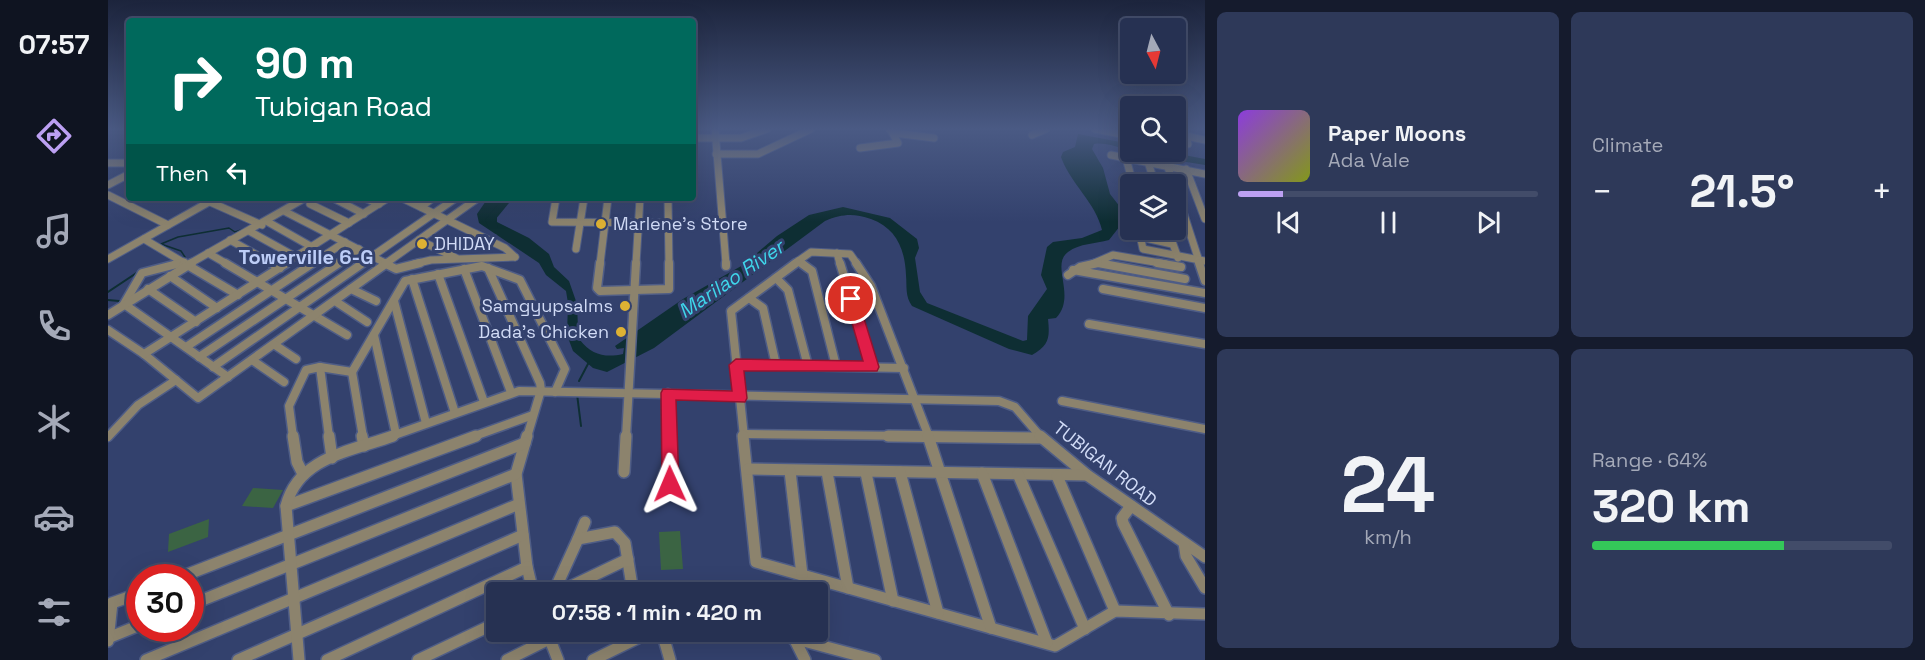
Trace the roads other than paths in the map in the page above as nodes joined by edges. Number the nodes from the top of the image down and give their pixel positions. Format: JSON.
{"nodes":[{"id":1,"x":717,"y":160,"type":"edge"},
{"id":2,"x":1148,"y":162,"type":"joint"},
{"id":3,"x":108,"y":163,"type":"edge"},
{"id":4,"x":126,"y":163,"type":"edge"},
{"id":5,"x":1167,"y":165,"type":"junction"},
{"id":6,"x":1186,"y":169,"type":"junction"},
{"id":7,"x":1152,"y":174,"type":"edge"},
{"id":8,"x":1170,"y":174,"type":"edge"},
{"id":9,"x":1205,"y":174,"type":"edge"},
{"id":10,"x":126,"y":176,"type":"edge"},
{"id":11,"x":108,"y":185,"type":"edge"},
{"id":12,"x":108,"y":195,"type":"edge"},
{"id":13,"x":211,"y":201,"type":"edge"},
{"id":14,"x":215,"y":201,"type":"edge"},
{"id":15,"x":307,"y":201,"type":"edge"},
{"id":16,"x":339,"y":201,"type":"edge"},
{"id":17,"x":372,"y":201,"type":"edge"},
{"id":18,"x":384,"y":201,"type":"edge"},
{"id":19,"x":410,"y":201,"type":"edge"},
{"id":20,"x":429,"y":201,"type":"edge"},
{"id":21,"x":452,"y":201,"type":"edge"},
{"id":22,"x":474,"y":201,"type":"edge"},
{"id":23,"x":556,"y":201,"type":"edge"},
{"id":24,"x":584,"y":201,"type":"edge"},
{"id":25,"x":608,"y":201,"type":"edge"},
{"id":26,"x":639,"y":201,"type":"edge"},
{"id":27,"x":668,"y":201,"type":"edge"},
{"id":28,"x":379,"y":204,"type":"junction"},
{"id":29,"x":421,"y":207,"type":"junction"},
{"id":30,"x":1186,"y":210,"type":"edge"},
{"id":31,"x":284,"y":211,"type":"junction"},
{"id":32,"x":364,"y":214,"type":"junction"},
{"id":33,"x":434,"y":214,"type":"junction"},
{"id":34,"x":1204,"y":214,"type":"edge"},
{"id":35,"x":448,"y":220,"type":"junction"},
{"id":36,"x":580,"y":222,"type":"junction"},
{"id":37,"x":605,"y":222,"type":"junction"},
{"id":38,"x":265,"y":223,"type":"junction"},
{"id":39,"x":638,"y":223,"type":"junction"},
{"id":40,"x":668,"y":223,"type":"junction"},
{"id":41,"x":349,"y":224,"type":"junction"},
{"id":42,"x":168,"y":225,"type":"junction"},
{"id":43,"x":1186,"y":225,"type":"edge"},
{"id":44,"x":249,"y":231,"type":"junction"},
{"id":45,"x":331,"y":235,"type":"junction"},
{"id":46,"x":144,"y":239,"type":"junction"},
{"id":47,"x":230,"y":240,"type":"junction"},
{"id":48,"x":419,"y":240,"type":"junction"},
{"id":49,"x":1141,"y":240,"type":"edge"},
{"id":50,"x":1160,"y":240,"type":"edge"},
{"id":51,"x":1171,"y":240,"type":"edge"},
{"id":52,"x":345,"y":242,"type":"junction"},
{"id":53,"x":1172,"y":244,"type":"junction"},
{"id":54,"x":312,"y":247,"type":"junction"},
{"id":55,"x":358,"y":249,"type":"junction"},
{"id":56,"x":576,"y":249,"type":"dead end"},
{"id":57,"x":403,"y":251,"type":"junction"},
{"id":58,"x":208,"y":253,"type":"junction"},
{"id":59,"x":837,"y":253,"type":"junction"},
{"id":60,"x":373,"y":256,"type":"junction"},
{"id":61,"x":1177,"y":256,"type":"junction"},
{"id":62,"x":296,"y":257,"type":"junction"},
{"id":63,"x":458,"y":259,"type":"junction"},
{"id":64,"x":108,"y":260,"type":"edge"},
{"id":65,"x":798,"y":261,"type":"junction"},
{"id":66,"x":1201,"y":261,"type":"edge"},
{"id":67,"x":423,"y":262,"type":"junction"},
{"id":68,"x":386,"y":263,"type":"junction"},
{"id":69,"x":1098,"y":263,"type":"junction"},
{"id":70,"x":186,"y":264,"type":"junction"},
{"id":71,"x":726,"y":266,"type":"dead end"},
{"id":72,"x":1181,"y":267,"type":"junction"},
{"id":73,"x":280,"y":268,"type":"junction"},
{"id":74,"x":488,"y":268,"type":"junction"},
{"id":75,"x":464,"y":269,"type":"junction"},
{"id":76,"x":438,"y":274,"type":"junction"},
{"id":77,"x":170,"y":276,"type":"junction"},
{"id":78,"x":776,"y":278,"type":"junction"},
{"id":79,"x":412,"y":279,"type":"junction"},
{"id":80,"x":1185,"y":279,"type":"junction"},
{"id":81,"x":1205,"y":281,"type":"edge"},
{"id":82,"x":257,"y":283,"type":"junction"},
{"id":83,"x":148,"y":289,"type":"junction"},
{"id":84,"x":351,"y":289,"type":"junction"},
{"id":85,"x":1103,"y":289,"type":"dead end"},
{"id":86,"x":1188,"y":290,"type":"junction"},
{"id":87,"x":271,"y":291,"type":"junction"},
{"id":88,"x":633,"y":291,"type":"junction"},
{"id":89,"x":1205,"y":293,"type":"edge"},
{"id":90,"x":238,"y":295,"type":"junction"},
{"id":91,"x":749,"y":297,"type":"junction"},
{"id":92,"x":285,"y":299,"type":"junction"},
{"id":93,"x":376,"y":301,"type":"dead end"},
{"id":94,"x":394,"y":301,"type":"junction"},
{"id":95,"x":336,"y":302,"type":"junction"},
{"id":96,"x":124,"y":304,"type":"junction"},
{"id":97,"x":298,"y":307,"type":"junction"},
{"id":98,"x":217,"y":308,"type":"junction"},
{"id":99,"x":1205,"y":308,"type":"edge"},
{"id":100,"x":108,"y":315,"type":"edge"},
{"id":101,"x":315,"y":316,"type":"junction"},
{"id":102,"x":196,"y":322,"type":"junction"},
{"id":103,"x":368,"y":322,"type":"dead end"},
{"id":104,"x":1089,"y":324,"type":"dead end"},
{"id":105,"x":108,"y":330,"type":"edge"},
{"id":106,"x":347,"y":335,"type":"dead end"},
{"id":107,"x":374,"y":335,"type":"junction"},
{"id":108,"x":171,"y":337,"type":"junction"},
{"id":109,"x":1205,"y":344,"type":"edge"},
{"id":110,"x":274,"y":345,"type":"junction"},
{"id":111,"x":186,"y":347,"type":"junction"},
{"id":112,"x":144,"y":354,"type":"junction"},
{"id":113,"x":200,"y":357,"type":"junction"},
{"id":114,"x":296,"y":359,"type":"dead end"},
{"id":115,"x":252,"y":360,"type":"junction"},
{"id":116,"x":736,"y":365,"type":"junction"},
{"id":117,"x":776,"y":365,"type":"junction"},
{"id":118,"x":807,"y":366,"type":"junction"},
{"id":119,"x":836,"y":366,"type":"junction"},
{"id":120,"x":213,"y":367,"type":"junction"},
{"id":121,"x":320,"y":367,"type":"junction"},
{"id":122,"x":872,"y":367,"type":"junction"},
{"id":123,"x":904,"y":368,"type":"junction"},
{"id":124,"x":352,"y":372,"type":"junction"},
{"id":125,"x":228,"y":377,"type":"junction"},
{"id":126,"x":176,"y":380,"type":"junction"},
{"id":127,"x":284,"y":382,"type":"dead end"},
{"id":128,"x":541,"y":390,"type":"junction"},
{"id":129,"x":511,"y":392,"type":"junction"},
{"id":130,"x":555,"y":392,"type":"junction"},
{"id":131,"x":627,"y":393,"type":"junction"},
{"id":132,"x":669,"y":393,"type":"junction"},
{"id":133,"x":740,"y":398,"type":"junction"},
{"id":134,"x":916,"y":399,"type":"junction"},
{"id":135,"x":1062,"y":401,"type":"dead end"},
{"id":136,"x":484,"y":402,"type":"junction"},
{"id":137,"x":455,"y":413,"type":"junction"},
{"id":138,"x":533,"y":415,"type":"junction"},
{"id":139,"x":426,"y":423,"type":"junction"},
{"id":140,"x":1205,"y":429,"type":"edge"},
{"id":141,"x":396,"y":434,"type":"junction"},
{"id":142,"x":745,"y":434,"type":"junction"},
{"id":143,"x":928,"y":435,"type":"junction"},
{"id":144,"x":108,"y":437,"type":"edge"},
{"id":145,"x":1042,"y":438,"type":"junction"},
{"id":146,"x":525,"y":443,"type":"junction"},
{"id":147,"x":364,"y":446,"type":"junction"},
{"id":148,"x":332,"y":458,"type":"junction"},
{"id":149,"x":748,"y":470,"type":"junction"},
{"id":150,"x":790,"y":471,"type":"junction"},
{"id":151,"x":302,"y":472,"type":"junction"},
{"id":152,"x":624,"y":472,"type":"dead end"},
{"id":153,"x":827,"y":472,"type":"junction"},
{"id":154,"x":866,"y":472,"type":"junction"},
{"id":155,"x":900,"y":472,"type":"junction"},
{"id":156,"x":940,"y":473,"type":"junction"},
{"id":157,"x":516,"y":474,"type":"junction"},
{"id":158,"x":982,"y":474,"type":"junction"},
{"id":159,"x":1018,"y":474,"type":"junction"},
{"id":160,"x":1087,"y":475,"type":"junction"},
{"id":161,"x":1057,"y":476,"type":"junction"},
{"id":162,"x":670,"y":484,"type":"dead end"},
{"id":163,"x":519,"y":504,"type":"junction"},
{"id":164,"x":286,"y":506,"type":"junction"},
{"id":165,"x":1131,"y":506,"type":"junction"},
{"id":166,"x":585,"y":522,"type":"dead end"},
{"id":167,"x":286,"y":535,"type":"junction"},
{"id":168,"x":524,"y":535,"type":"junction"},
{"id":169,"x":578,"y":539,"type":"junction"},
{"id":170,"x":1184,"y":543,"type":"junction"},
{"id":171,"x":1205,"y":557,"type":"edge"},
{"id":172,"x":628,"y":559,"type":"junction"},
{"id":173,"x":290,"y":565,"type":"junction"},
{"id":174,"x":527,"y":567,"type":"junction"},
{"id":175,"x":204,"y":568,"type":"edge"},
{"id":176,"x":802,"y":575,"type":"junction"},
{"id":177,"x":531,"y":582,"type":"edge"},
{"id":178,"x":558,"y":582,"type":"edge"},
{"id":179,"x":581,"y":582,"type":"edge"},
{"id":180,"x":631,"y":582,"type":"edge"},
{"id":181,"x":848,"y":588,"type":"junction"},
{"id":182,"x":1205,"y":588,"type":"edge"},
{"id":183,"x":126,"y":598,"type":"edge"},
{"id":184,"x":204,"y":599,"type":"edge"},
{"id":185,"x":292,"y":600,"type":"junction"},
{"id":186,"x":893,"y":601,"type":"junction"},
{"id":187,"x":1115,"y":611,"type":"junction"},
{"id":188,"x":938,"y":613,"type":"junction"},
{"id":189,"x":1205,"y":614,"type":"edge"},
{"id":190,"x":1169,"y":615,"type":"junction"},
{"id":191,"x":486,"y":628,"type":"edge"},
{"id":192,"x":991,"y":628,"type":"junction"},
{"id":193,"x":1085,"y":629,"type":"junction"},
{"id":194,"x":126,"y":632,"type":"edge"},
{"id":195,"x":296,"y":635,"type":"junction"},
{"id":196,"x":108,"y":640,"type":"edge"},
{"id":197,"x":537,"y":642,"type":"edge"},
{"id":198,"x":551,"y":642,"type":"edge"},
{"id":199,"x":630,"y":642,"type":"edge"},
{"id":200,"x":666,"y":642,"type":"edge"},
{"id":201,"x":797,"y":642,"type":"edge"},
{"id":202,"x":810,"y":642,"type":"edge"},
{"id":203,"x":1047,"y":643,"type":"junction"},
{"id":204,"x":146,"y":660,"type":"edge"},
{"id":205,"x":238,"y":660,"type":"edge"},
{"id":206,"x":299,"y":660,"type":"edge"},
{"id":207,"x":327,"y":660,"type":"edge"},
{"id":208,"x":418,"y":660,"type":"edge"},
{"id":209,"x":507,"y":660,"type":"edge"},
{"id":210,"x":558,"y":660,"type":"edge"},
{"id":211,"x":593,"y":660,"type":"edge"},
{"id":212,"x":670,"y":660,"type":"edge"},
{"id":213,"x":805,"y":660,"type":"edge"},
{"id":214,"x":875,"y":660,"type":"edge"}],
"edges":[{"from":1,"to":71,"type":"street"},
{"from":2,"to":5,"type":"street"},
{"from":2,"to":7,"type":"street"},
{"from":3,"to":4,"type":"street"},
{"from":5,"to":6,"type":"street"},
{"from":5,"to":8,"type":"street"},
{"from":6,"to":9,"type":"street"},
{"from":6,"to":34,"type":"street"},
{"from":10,"to":11,"type":"street"},
{"from":12,"to":42,"type":"street"},
{"from":13,"to":42,"type":"street"},
{"from":14,"to":38,"type":"street"},
{"from":15,"to":31,"type":"street"},
{"from":15,"to":41,"type":"street"},
{"from":16,"to":32,"type":"street"},
{"from":17,"to":28,"type":"street"},
{"from":18,"to":28,"type":"street"},
{"from":19,"to":29,"type":"street"},
{"from":20,"to":29,"type":"street"},
{"from":21,"to":33,"type":"street"},
{"from":22,"to":35,"type":"street"},
{"from":23,"to":36,"type":"street"},
{"from":24,"to":36,"type":"street"},
{"from":25,"to":37,"type":"street"},
{"from":26,"to":39,"type":"street"},
{"from":27,"to":40,"type":"street"},
{"from":28,"to":32,"type":"street"},
{"from":29,"to":33,"type":"street"},
{"from":30,"to":34,"type":"street"},
{"from":31,"to":38,"type":"street"},
{"from":31,"to":45,"type":"street"},
{"from":32,"to":41,"type":"street"},
{"from":33,"to":35,"type":"street"},
{"from":33,"to":60,"type":"street"},
{"from":35,"to":48,"type":"street"},
{"from":35,"to":63,"type":"street"},
{"from":36,"to":37,"type":"street"},
{"from":36,"to":56,"type":"street"},
{"from":37,"to":39,"type":"street"},
{"from":37,"to":88,"type":"street"},
{"from":38,"to":44,"type":"street"},
{"from":38,"to":54,"type":"street"},
{"from":39,"to":40,"type":"street"},
{"from":39,"to":88,"type":"street"},
{"from":40,"to":88,"type":"street"},
{"from":41,"to":45,"type":"street"},
{"from":42,"to":46,"type":"street"},
{"from":43,"to":66,"type":"street"},
{"from":44,"to":47,"type":"street"},
{"from":44,"to":62,"type":"street"},
{"from":45,"to":52,"type":"street"},
{"from":45,"to":54,"type":"street"},
{"from":46,"to":64,"type":"street"},
{"from":46,"to":70,"type":"street"},
{"from":47,"to":58,"type":"street"},
{"from":47,"to":73,"type":"street"},
{"from":48,"to":57,"type":"street"},
{"from":48,"to":63,"type":"street"},
{"from":49,"to":61,"type":"street"},
{"from":50,"to":53,"type":"street"},
{"from":51,"to":53,"type":"street"},
{"from":52,"to":55,"type":"street"},
{"from":52,"to":87,"type":"street"},
{"from":53,"to":61,"type":"street"},
{"from":54,"to":62,"type":"street"},
{"from":55,"to":60,"type":"street"},
{"from":55,"to":92,"type":"street"},
{"from":57,"to":67,"type":"street"},
{"from":57,"to":68,"type":"street"},
{"from":58,"to":70,"type":"street"},
{"from":58,"to":82,"type":"street"},
{"from":59,"to":65,"type":"street"},
{"from":59,"to":122,"type":"street"},
{"from":59,"to":123,"type":"street"},
{"from":60,"to":68,"type":"street"},
{"from":60,"to":97,"type":"street"},
{"from":61,"to":66,"type":"street"},
{"from":61,"to":72,"type":"street"},
{"from":62,"to":73,"type":"street"},
{"from":63,"to":67,"type":"street"},
{"from":65,"to":78,"type":"street"},
{"from":65,"to":119,"type":"street"},
{"from":66,"to":81,"type":"street"},
{"from":67,"to":68,"type":"street"},
{"from":68,"to":84,"type":"street"},
{"from":69,"to":72,"type":"street"},
{"from":69,"to":80,"type":"street"},
{"from":69,"to":86,"type":"street"},
{"from":70,"to":77,"type":"street"},
{"from":70,"to":90,"type":"street"},
{"from":70,"to":96,"type":"street"},
{"from":72,"to":80,"type":"street"},
{"from":73,"to":82,"type":"street"},
{"from":74,"to":75,"type":"street"},
{"from":74,"to":128,"type":"street"},
{"from":74,"to":130,"type":"street"},
{"from":75,"to":76,"type":"street"},
{"from":75,"to":129,"type":"street"},
{"from":76,"to":79,"type":"street"},
{"from":76,"to":136,"type":"street"},
{"from":77,"to":83,"type":"street"},
{"from":77,"to":98,"type":"street"},
{"from":78,"to":91,"type":"street"},
{"from":78,"to":118,"type":"street"},
{"from":79,"to":94,"type":"street"},
{"from":79,"to":137,"type":"street"},
{"from":80,"to":86,"type":"street"},
{"from":82,"to":87,"type":"street"},
{"from":82,"to":90,"type":"street"},
{"from":83,"to":96,"type":"street"},
{"from":83,"to":102,"type":"street"},
{"from":84,"to":93,"type":"street"},
{"from":84,"to":95,"type":"street"},
{"from":85,"to":99,"type":"street"},
{"from":86,"to":89,"type":"street"},
{"from":87,"to":92,"type":"street"},
{"from":87,"to":111,"type":"street"},
{"from":88,"to":131,"type":"street"},
{"from":90,"to":98,"type":"street"},
{"from":91,"to":116,"type":"street"},
{"from":91,"to":117,"type":"street"},
{"from":92,"to":97,"type":"street"},
{"from":92,"to":113,"type":"street"},
{"from":94,"to":107,"type":"street"},
{"from":94,"to":139,"type":"street"},
{"from":95,"to":101,"type":"street"},
{"from":95,"to":103,"type":"street"},
{"from":96,"to":100,"type":"street"},
{"from":96,"to":108,"type":"street"},
{"from":97,"to":101,"type":"street"},
{"from":97,"to":120,"type":"street"},
{"from":98,"to":102,"type":"street"},
{"from":101,"to":106,"type":"street"},
{"from":101,"to":110,"type":"street"},
{"from":102,"to":108,"type":"street"},
{"from":104,"to":109,"type":"street"},
{"from":105,"to":112,"type":"street"},
{"from":107,"to":124,"type":"street"},
{"from":107,"to":141,"type":"street"},
{"from":108,"to":111,"type":"street"},
{"from":108,"to":112,"type":"street"},
{"from":110,"to":114,"type":"street"},
{"from":110,"to":115,"type":"street"},
{"from":111,"to":113,"type":"street"},
{"from":112,"to":126,"type":"street"},
{"from":113,"to":120,"type":"street"},
{"from":115,"to":125,"type":"street"},
{"from":115,"to":127,"type":"street"},
{"from":116,"to":117,"type":"street"},
{"from":116,"to":133,"type":"street"},
{"from":117,"to":118,"type":"street"},
{"from":118,"to":119,"type":"street"},
{"from":119,"to":122,"type":"street"},
{"from":120,"to":125,"type":"street"},
{"from":121,"to":124,"type":"street"},
{"from":121,"to":148,"type":"street"},
{"from":121,"to":151,"type":"street"},
{"from":122,"to":123,"type":"street"},
{"from":123,"to":134,"type":"street"},
{"from":124,"to":147,"type":"street"},
{"from":125,"to":126,"type":"street"},
{"from":126,"to":144,"type":"street"},
{"from":128,"to":129,"type":"street","name":"TUBIGAN ROAD"},
{"from":128,"to":130,"type":"street","name":"TUBIGAN ROAD"},
{"from":128,"to":138,"type":"street"},
{"from":129,"to":136,"type":"street","name":"TUBIGAN ROAD"},
{"from":130,"to":131,"type":"street","name":"TUBIGAN ROAD"},
{"from":131,"to":132,"type":"street","name":"TUBIGAN ROAD"},
{"from":131,"to":152,"type":"street"},
{"from":132,"to":133,"type":"street","name":"TUBIGAN ROAD"},
{"from":132,"to":162,"type":"street"},
{"from":133,"to":134,"type":"street","name":"TUBIGAN ROAD"},
{"from":133,"to":142,"type":"street"},
{"from":134,"to":143,"type":"street"},
{"from":134,"to":145,"type":"street","name":"TUBIGAN ROAD"},
{"from":135,"to":140,"type":"street"},
{"from":136,"to":137,"type":"street","name":"TUBIGAN ROAD"},
{"from":137,"to":139,"type":"street","name":"TUBIGAN ROAD"},
{"from":138,"to":146,"type":"street"},
{"from":138,"to":164,"type":"street"},
{"from":139,"to":141,"type":"street","name":"TUBIGAN ROAD"},
{"from":141,"to":147,"type":"street","name":"TUBIGAN ROAD"},
{"from":142,"to":143,"type":"street"},
{"from":142,"to":149,"type":"street"},
{"from":143,"to":145,"type":"street"},
{"from":143,"to":156,"type":"street"},
{"from":145,"to":160,"type":"street","name":"TUBIGAN ROAD"},
{"from":146,"to":157,"type":"street"},
{"from":146,"to":167,"type":"street"},
{"from":147,"to":148,"type":"street","name":"TUBIGAN ROAD"},
{"from":148,"to":151,"type":"street","name":"TUBIGAN ROAD"},
{"from":149,"to":150,"type":"street"},
{"from":149,"to":176,"type":"street"},
{"from":150,"to":153,"type":"street"},
{"from":150,"to":176,"type":"street"},
{"from":151,"to":164,"type":"street"},
{"from":153,"to":154,"type":"street"},
{"from":153,"to":181,"type":"street"},
{"from":154,"to":155,"type":"street"},
{"from":154,"to":186,"type":"street"},
{"from":155,"to":156,"type":"street"},
{"from":155,"to":188,"type":"street"},
{"from":156,"to":158,"type":"street"},
{"from":156,"to":192,"type":"street"},
{"from":157,"to":163,"type":"street"},
{"from":157,"to":173,"type":"street"},
{"from":158,"to":159,"type":"street"},
{"from":158,"to":203,"type":"street"},
{"from":159,"to":161,"type":"street"},
{"from":159,"to":193,"type":"street"},
{"from":160,"to":161,"type":"street"},
{"from":160,"to":165,"type":"street","name":"TUBIGAN ROAD"},
{"from":161,"to":187,"type":"street"},
{"from":163,"to":168,"type":"street"},
{"from":163,"to":185,"type":"street"},
{"from":164,"to":167,"type":"street"},
{"from":165,"to":170,"type":"street","name":"TUBIGAN ROAD"},
{"from":165,"to":190,"type":"street"},
{"from":166,"to":169,"type":"street"},
{"from":167,"to":173,"type":"street"},
{"from":167,"to":175,"type":"street"},
{"from":168,"to":174,"type":"street"},
{"from":168,"to":195,"type":"street"},
{"from":169,"to":172,"type":"street"},
{"from":169,"to":178,"type":"street"},
{"from":170,"to":171,"type":"street","name":"TUBIGAN ROAD"},
{"from":170,"to":182,"type":"street"},
{"from":172,"to":179,"type":"street"},
{"from":172,"to":180,"type":"street"},
{"from":173,"to":184,"type":"street"},
{"from":173,"to":185,"type":"street"},
{"from":174,"to":177,"type":"street"},
{"from":174,"to":207,"type":"street"},
{"from":176,"to":181,"type":"street"},
{"from":181,"to":186,"type":"street"},
{"from":183,"to":196,"type":"street"},
{"from":185,"to":195,"type":"street"},
{"from":185,"to":204,"type":"street"},
{"from":186,"to":188,"type":"street"},
{"from":187,"to":190,"type":"street"},
{"from":187,"to":193,"type":"street"},
{"from":188,"to":192,"type":"street"},
{"from":189,"to":190,"type":"street"},
{"from":191,"to":208,"type":"street"},
{"from":192,"to":203,"type":"street"},
{"from":193,"to":203,"type":"street"},
{"from":194,"to":196,"type":"street"},
{"from":195,"to":205,"type":"street"},
{"from":195,"to":206,"type":"street"},
{"from":197,"to":209,"type":"street"},
{"from":198,"to":210,"type":"street"},
{"from":199,"to":211,"type":"street"},
{"from":200,"to":212,"type":"street"},
{"from":201,"to":213,"type":"street"},
{"from":202,"to":214,"type":"street"}]}
